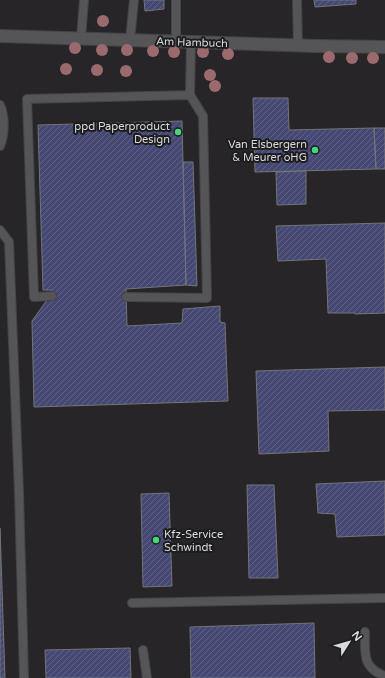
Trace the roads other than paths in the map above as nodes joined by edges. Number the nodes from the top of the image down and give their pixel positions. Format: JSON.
{"nodes":[{"id":1,"x":84,"y":0,"type":"edge"},
{"id":2,"x":134,"y":0,"type":"edge"},
{"id":3,"x":176,"y":0,"type":"edge"},
{"id":4,"x":297,"y":0,"type":"edge"},
{"id":5,"x":0,"y":36,"type":"edge"},
{"id":6,"x":81,"y":38,"type":"junction"},
{"id":7,"x":130,"y":40,"type":"junction"},
{"id":8,"x":176,"y":41,"type":"junction"},
{"id":9,"x":192,"y":42,"type":"junction"},
{"id":10,"x":298,"y":45,"type":"junction"},
{"id":11,"x":385,"y":47,"type":"edge"},
{"id":12,"x":190,"y":95,"type":"junction"},
{"id":13,"x":0,"y":104,"type":"edge"},
{"id":14,"x":0,"y":146,"type":"edge"},
{"id":15,"x":0,"y":230,"type":"edge"},
{"id":16,"x":52,"y":296,"type":"dead end"},
{"id":17,"x":126,"y":297,"type":"dead end"},
{"id":18,"x":385,"y":598,"type":"edge"},
{"id":19,"x":132,"y":603,"type":"dead end"},
{"id":20,"x":365,"y":632,"type":"dead end"},
{"id":21,"x":143,"y":650,"type":"dead end"},
{"id":22,"x":385,"y":676,"type":"edge"},
{"id":23,"x":24,"y":678,"type":"edge"},
{"id":24,"x":148,"y":678,"type":"edge"}],
"edges":[{"from":1,"to":6,"type":"lane"},
{"from":2,"to":7,"type":"lane"},
{"from":3,"to":8,"type":"lane"},
{"from":4,"to":10,"type":"lane"},
{"from":5,"to":6,"type":"street","name":"Am Hambuch"},
{"from":6,"to":7,"type":"street","name":"Am Hambuch"},
{"from":7,"to":8,"type":"street","name":"Am Hambuch"},
{"from":8,"to":9,"type":"street","name":"Am Hambuch"},
{"from":9,"to":10,"type":"street","name":"Am Hambuch"},
{"from":9,"to":12,"type":"lane"},
{"from":10,"to":11,"type":"street","name":"Am Hambuch"},
{"from":12,"to":16,"type":"lane"},
{"from":12,"to":17,"type":"lane"},
{"from":13,"to":14,"type":"lane"},
{"from":15,"to":23,"type":"lane"},
{"from":18,"to":19,"type":"lane"},
{"from":20,"to":22,"type":"lane"},
{"from":21,"to":24,"type":"lane"}]}
